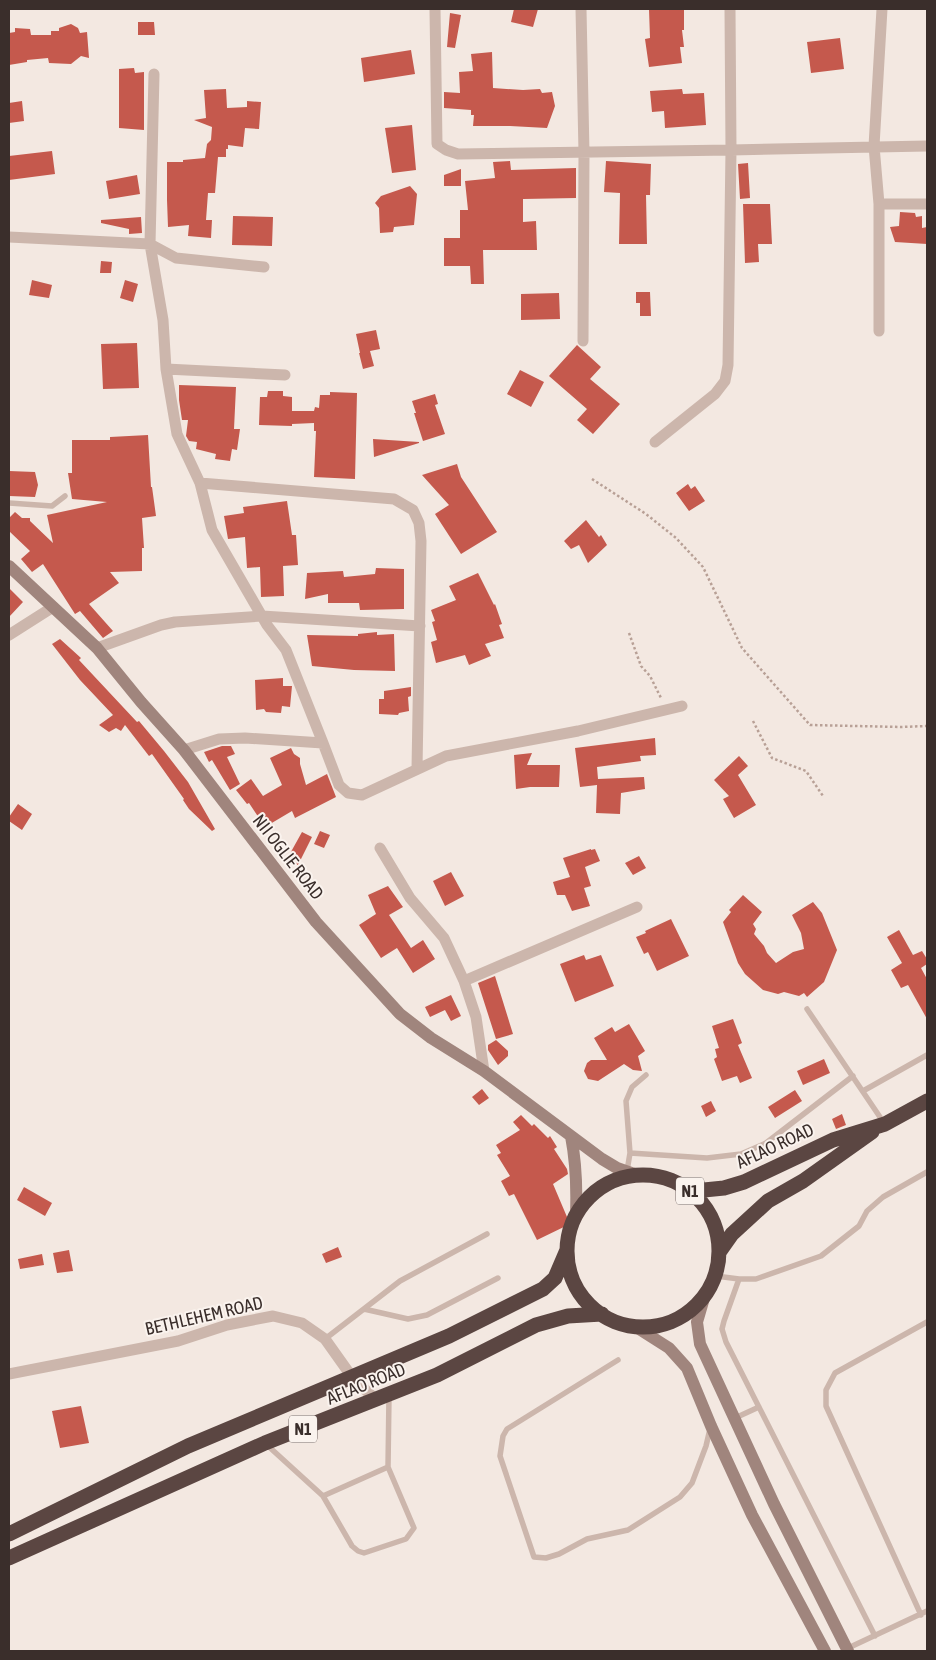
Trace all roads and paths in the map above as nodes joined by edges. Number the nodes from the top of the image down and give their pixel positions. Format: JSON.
{"nodes":[{"id":1,"x":435,"y":9,"type":"edge"},
{"id":2,"x":581,"y":9,"type":"edge"},
{"id":3,"x":730,"y":9,"type":"edge"},
{"id":4,"x":882,"y":9,"type":"edge"},
{"id":5,"x":154,"y":74,"type":"dead end"},
{"id":6,"x":874,"y":146,"type":"junction"},
{"id":7,"x":927,"y":146,"type":"edge"},
{"id":8,"x":731,"y":150,"type":"junction"},
{"id":9,"x":584,"y":153,"type":"junction"},
{"id":10,"x":878,"y":204,"type":"junction"},
{"id":11,"x":927,"y":204,"type":"edge"},
{"id":12,"x":9,"y":236,"type":"edge"},
{"id":13,"x":150,"y":244,"type":"junction"},
{"id":14,"x":264,"y":267,"type":"dead end"},
{"id":15,"x":878,"y":331,"type":"dead end"},
{"id":16,"x":583,"y":341,"type":"dead end"},
{"id":17,"x":166,"y":369,"type":"junction"},
{"id":18,"x":285,"y":375,"type":"dead end"},
{"id":19,"x":655,"y":442,"type":"dead end"},
{"id":20,"x":592,"y":480,"type":"dead end"},
{"id":21,"x":200,"y":483,"type":"junction"},
{"id":22,"x":65,"y":496,"type":"dead end"},
{"id":23,"x":9,"y":503,"type":"edge"},
{"id":24,"x":9,"y":566,"type":"edge"},
{"id":25,"x":54,"y":607,"type":"junction"},
{"id":26,"x":262,"y":616,"type":"junction"},
{"id":27,"x":420,"y":626,"type":"junction"},
{"id":28,"x":629,"y":633,"type":"dead end"},
{"id":29,"x":9,"y":635,"type":"edge"},
{"id":30,"x":97,"y":648,"type":"junction"},
{"id":31,"x":682,"y":706,"type":"dead end"},
{"id":32,"x":670,"y":710,"type":"junction"},
{"id":33,"x":753,"y":721,"type":"dead end"},
{"id":34,"x":927,"y":726,"type":"edge"},
{"id":35,"x":324,"y":742,"type":"junction"},
{"id":36,"x":184,"y":750,"type":"junction"},
{"id":37,"x":417,"y":769,"type":"junction"},
{"id":38,"x":823,"y":796,"type":"dead end"},
{"id":39,"x":380,"y":848,"type":"dead end"},
{"id":40,"x":637,"y":907,"type":"dead end"},
{"id":41,"x":464,"y":981,"type":"junction"},
{"id":42,"x":807,"y":1009,"type":"dead end"},
{"id":43,"x":927,"y":1055,"type":"edge"},
{"id":44,"x":484,"y":1071,"type":"junction"},
{"id":45,"x":646,"y":1075,"type":"dead end"},
{"id":46,"x":853,"y":1076,"type":"junction"},
{"id":47,"x":863,"y":1091,"type":"junction"},
{"id":48,"x":927,"y":1101,"type":"edge"},
{"id":49,"x":882,"y":1125,"type":"junction"},
{"id":50,"x":571,"y":1136,"type":"junction"},
{"id":51,"x":630,"y":1152,"type":"junction"},
{"id":52,"x":927,"y":1172,"type":"edge"},
{"id":53,"x":632,"y":1173,"type":"junction"},
{"id":54,"x":685,"y":1187,"type":"junction"},
{"id":55,"x":576,"y":1214,"type":"junction"},
{"id":56,"x":487,"y":1234,"type":"dead end"},
{"id":57,"x":567,"y":1250,"type":"junction"},
{"id":58,"x":720,"y":1251,"type":"junction"},
{"id":59,"x":716,"y":1276,"type":"junction"},
{"id":60,"x":498,"y":1278,"type":"dead end"},
{"id":61,"x":739,"y":1279,"type":"junction"},
{"id":62,"x":704,"y":1298,"type":"junction"},
{"id":63,"x":364,"y":1309,"type":"junction"},
{"id":64,"x":602,"y":1314,"type":"junction"},
{"id":65,"x":927,"y":1322,"type":"edge"},
{"id":66,"x":636,"y":1327,"type":"junction"},
{"id":67,"x":325,"y":1340,"type":"junction"},
{"id":68,"x":618,"y":1360,"type":"dead end"},
{"id":69,"x":9,"y":1374,"type":"edge"},
{"id":70,"x":352,"y":1377,"type":"junction"},
{"id":71,"x":382,"y":1398,"type":"junction"},
{"id":72,"x":759,"y":1407,"type":"junction"},
{"id":73,"x":735,"y":1418,"type":"junction"},
{"id":74,"x":711,"y":1426,"type":"junction"},
{"id":75,"x":265,"y":1443,"type":"junction"},
{"id":76,"x":388,"y":1466,"type":"junction"},
{"id":77,"x":323,"y":1496,"type":"junction"},
{"id":78,"x":9,"y":1534,"type":"edge"},
{"id":79,"x":9,"y":1558,"type":"edge"},
{"id":80,"x":927,"y":1611,"type":"edge"},
{"id":81,"x":921,"y":1614,"type":"junction"},
{"id":82,"x":875,"y":1636,"type":"junction"},
{"id":83,"x":845,"y":1650,"type":"edge"},
{"id":84,"x":825,"y":1651,"type":"edge"}],
"edges":[{"from":1,"to":9,"type":"street"},
{"from":2,"to":9,"type":"street"},
{"from":3,"to":8,"type":"street"},
{"from":4,"to":6,"type":"street"},
{"from":5,"to":13,"type":"street"},
{"from":6,"to":7,"type":"street"},
{"from":6,"to":8,"type":"street"},
{"from":6,"to":10,"type":"street"},
{"from":8,"to":9,"type":"street"},
{"from":8,"to":19,"type":"street"},
{"from":9,"to":16,"type":"street"},
{"from":10,"to":11,"type":"street"},
{"from":10,"to":15,"type":"street"},
{"from":12,"to":13,"type":"street"},
{"from":13,"to":14,"type":"street"},
{"from":13,"to":17,"type":"street"},
{"from":17,"to":18,"type":"street"},
{"from":17,"to":21,"type":"street"},
{"from":20,"to":34,"type":"path"},
{"from":21,"to":26,"type":"street"},
{"from":21,"to":27,"type":"street"},
{"from":22,"to":23,"type":"lane"},
{"from":24,"to":25,"type":"street","name":"NII OGLIE ROAD"},
{"from":25,"to":29,"type":"street"},
{"from":25,"to":30,"type":"street","name":"NII OGLIE ROAD"},
{"from":26,"to":27,"type":"street"},
{"from":26,"to":30,"type":"street"},
{"from":26,"to":35,"type":"street"},
{"from":27,"to":37,"type":"street"},
{"from":28,"to":32,"type":"path"},
{"from":30,"to":36,"type":"street","name":"NII OGLIE ROAD"},
{"from":31,"to":32,"type":"street"},
{"from":32,"to":37,"type":"street"},
{"from":33,"to":38,"type":"path"},
{"from":35,"to":36,"type":"street"},
{"from":35,"to":37,"type":"street"},
{"from":36,"to":44,"type":"street","name":"NII OGLIE ROAD"},
{"from":39,"to":41,"type":"street"},
{"from":40,"to":41,"type":"street"},
{"from":41,"to":44,"type":"street"},
{"from":42,"to":46,"type":"lane"},
{"from":43,"to":47,"type":"lane"},
{"from":44,"to":50,"type":"street","name":"NII OGLIE ROAD"},
{"from":45,"to":51,"type":"lane"},
{"from":46,"to":47,"type":"lane"},
{"from":46,"to":51,"type":"lane"},
{"from":47,"to":49,"type":"lane"},
{"from":48,"to":49,"type":"highway","name":"AFLAO ROAD","number":"N1"},
{"from":49,"to":54,"type":"highway","name":"AFLAO ROAD","number":"N1"},
{"from":49,"to":58,"type":"highway","name":"AFLAO ROAD","number":"N1"},
{"from":50,"to":53,"type":"street","name":"NII OGLIE ROAD"},
{"from":50,"to":55,"type":"street"},
{"from":51,"to":53,"type":"lane"},
{"from":52,"to":61,"type":"lane"},
{"from":53,"to":54,"type":"highway","number":"N1"},
{"from":53,"to":55,"type":"highway","number":"N1"},
{"from":54,"to":58,"type":"highway","number":"N1"},
{"from":55,"to":57,"type":"highway","number":"N1"},
{"from":56,"to":63,"type":"lane"},
{"from":57,"to":64,"type":"highway","number":"N1"},
{"from":57,"to":70,"type":"highway","name":"AFLAO ROAD","number":"N1"},
{"from":58,"to":59,"type":"highway","number":"N1"},
{"from":59,"to":61,"type":"lane"},
{"from":59,"to":62,"type":"highway","number":"N1"},
{"from":60,"to":63,"type":"lane"},
{"from":61,"to":72,"type":"lane"},
{"from":62,"to":66,"type":"highway","number":"N1"},
{"from":62,"to":73,"type":"street"},
{"from":63,"to":67,"type":"lane"},
{"from":64,"to":66,"type":"highway","number":"N1"},
{"from":64,"to":71,"type":"highway","name":"AFLAO ROAD","number":"N1"},
{"from":65,"to":81,"type":"lane"},
{"from":66,"to":74,"type":"street"},
{"from":67,"to":69,"type":"street","name":"BETHLEHEM ROAD"},
{"from":67,"to":70,"type":"street","name":"BETHLEHEM ROAD"},
{"from":68,"to":74,"type":"lane"},
{"from":70,"to":71,"type":"street","name":"BETHLEHEM ROAD"},
{"from":70,"to":78,"type":"highway","name":"AFLAO ROAD","number":"N1"},
{"from":71,"to":75,"type":"highway","name":"AFLAO ROAD","number":"N1"},
{"from":71,"to":76,"type":"lane"},
{"from":72,"to":73,"type":"lane"},
{"from":72,"to":82,"type":"lane"},
{"from":73,"to":83,"type":"street"},
{"from":74,"to":84,"type":"street"},
{"from":75,"to":77,"type":"lane"},
{"from":75,"to":79,"type":"highway","name":"AFLAO ROAD","number":"N1"},
{"from":76,"to":77,"type":"lane"},
{"from":76,"to":77,"type":"lane"},
{"from":80,"to":81,"type":"lane"},
{"from":81,"to":82,"type":"lane"},
{"from":82,"to":83,"type":"lane"}]}
